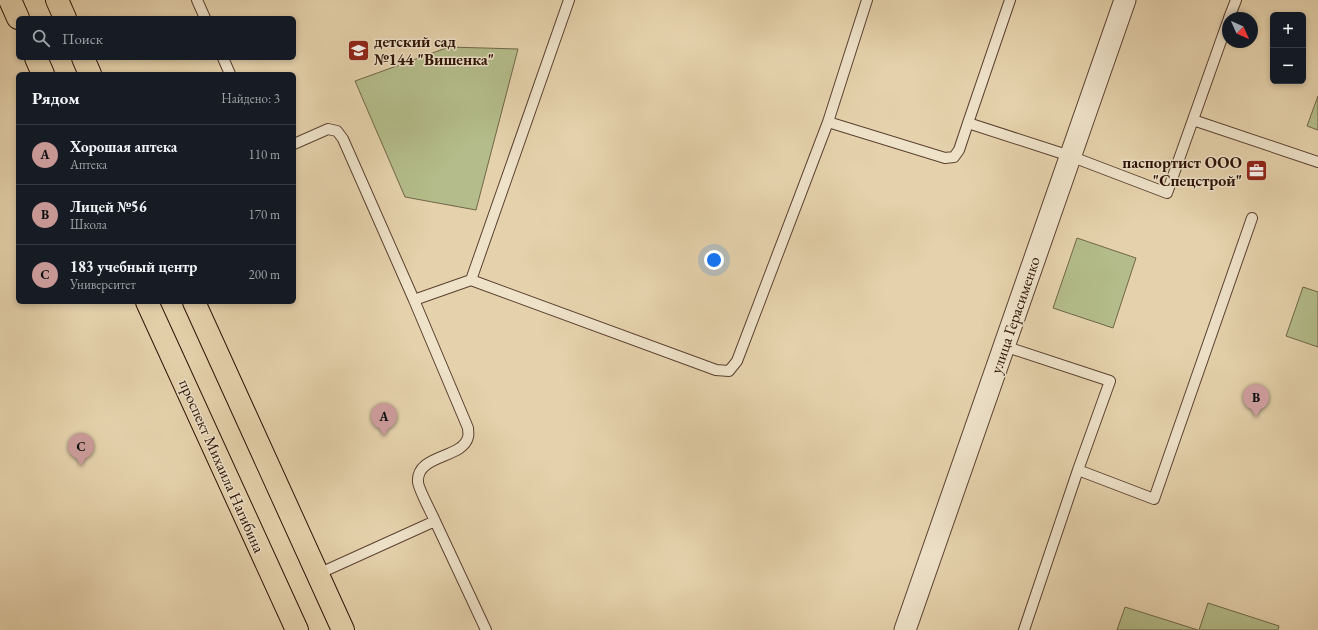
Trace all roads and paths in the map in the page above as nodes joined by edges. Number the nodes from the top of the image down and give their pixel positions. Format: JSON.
{"nodes":[{"id":1,"x":10,"y":0,"type":"edge"},
{"id":2,"x":56,"y":0,"type":"edge"},
{"id":3,"x":197,"y":0,"type":"edge"},
{"id":4,"x":569,"y":0,"type":"edge"},
{"id":5,"x":867,"y":0,"type":"edge"},
{"id":6,"x":1010,"y":0,"type":"edge"},
{"id":7,"x":1124,"y":0,"type":"edge"},
{"id":8,"x":1236,"y":0,"type":"edge"},
{"id":9,"x":1231,"y":12,"type":"edge"},
{"id":10,"x":17,"y":16,"type":"edge"},
{"id":11,"x":64,"y":16,"type":"edge"},
{"id":12,"x":204,"y":16,"type":"edge"},
{"id":13,"x":1222,"y":39,"type":"edge"},
{"id":14,"x":37,"y":60,"type":"edge"},
{"id":15,"x":84,"y":60,"type":"edge"},
{"id":16,"x":224,"y":60,"type":"edge"},
{"id":17,"x":42,"y":72,"type":"edge"},
{"id":18,"x":89,"y":72,"type":"edge"},
{"id":19,"x":229,"y":72,"type":"edge"},
{"id":20,"x":1193,"y":120,"type":"junction"},
{"id":21,"x":828,"y":122,"type":"junction"},
{"id":22,"x":968,"y":123,"type":"junction"},
{"id":23,"x":296,"y":143,"type":"edge"},
{"id":24,"x":1070,"y":156,"type":"junction"},
{"id":25,"x":1318,"y":162,"type":"edge"},
{"id":26,"x":1252,"y":218,"type":"dead end"},
{"id":27,"x":471,"y":280,"type":"junction"},
{"id":28,"x":414,"y":300,"type":"junction"},
{"id":29,"x":148,"y":304,"type":"edge"},
{"id":30,"x":195,"y":304,"type":"edge"},
{"id":31,"x":1004,"y":346,"type":"junction"},
{"id":32,"x":1078,"y":470,"type":"junction"},
{"id":33,"x":435,"y":521,"type":"junction"},
{"id":34,"x":318,"y":574,"type":"junction"},
{"id":35,"x":296,"y":630,"type":"edge"},
{"id":36,"x":343,"y":630,"type":"edge"},
{"id":37,"x":486,"y":630,"type":"edge"},
{"id":38,"x":905,"y":630,"type":"edge"},
{"id":39,"x":1024,"y":630,"type":"edge"}],
"edges":[{"from":1,"to":10,"type":"main road"},
{"from":2,"to":11,"type":"main road"},
{"from":3,"to":12,"type":"lane"},
{"from":4,"to":27,"type":"lane"},
{"from":5,"to":21,"type":"lane"},
{"from":6,"to":22,"type":"lane"},
{"from":7,"to":24,"type":"street","name":"улица Герасименко"},
{"from":8,"to":9,"type":"lane"},
{"from":13,"to":20,"type":"lane"},
{"from":14,"to":17,"type":"main road"},
{"from":15,"to":18,"type":"main road"},
{"from":16,"to":19,"type":"lane"},
{"from":20,"to":24,"type":"lane"},
{"from":20,"to":25,"type":"lane"},
{"from":21,"to":22,"type":"lane"},
{"from":21,"to":27,"type":"lane"},
{"from":22,"to":24,"type":"lane"},
{"from":23,"to":28,"type":"lane"},
{"from":24,"to":31,"type":"street","name":"улица Герасименко"},
{"from":26,"to":32,"type":"lane"},
{"from":27,"to":28,"type":"lane"},
{"from":28,"to":33,"type":"lane"},
{"from":29,"to":35,"type":"main road","name":"проспект Михаила Нагибина"},
{"from":30,"to":34,"type":"main road"},
{"from":31,"to":32,"type":"lane"},
{"from":31,"to":38,"type":"street","name":"улица Герасименко"},
{"from":32,"to":39,"type":"lane"},
{"from":33,"to":34,"type":"lane"},
{"from":33,"to":37,"type":"lane"},
{"from":34,"to":36,"type":"main road"}]}
